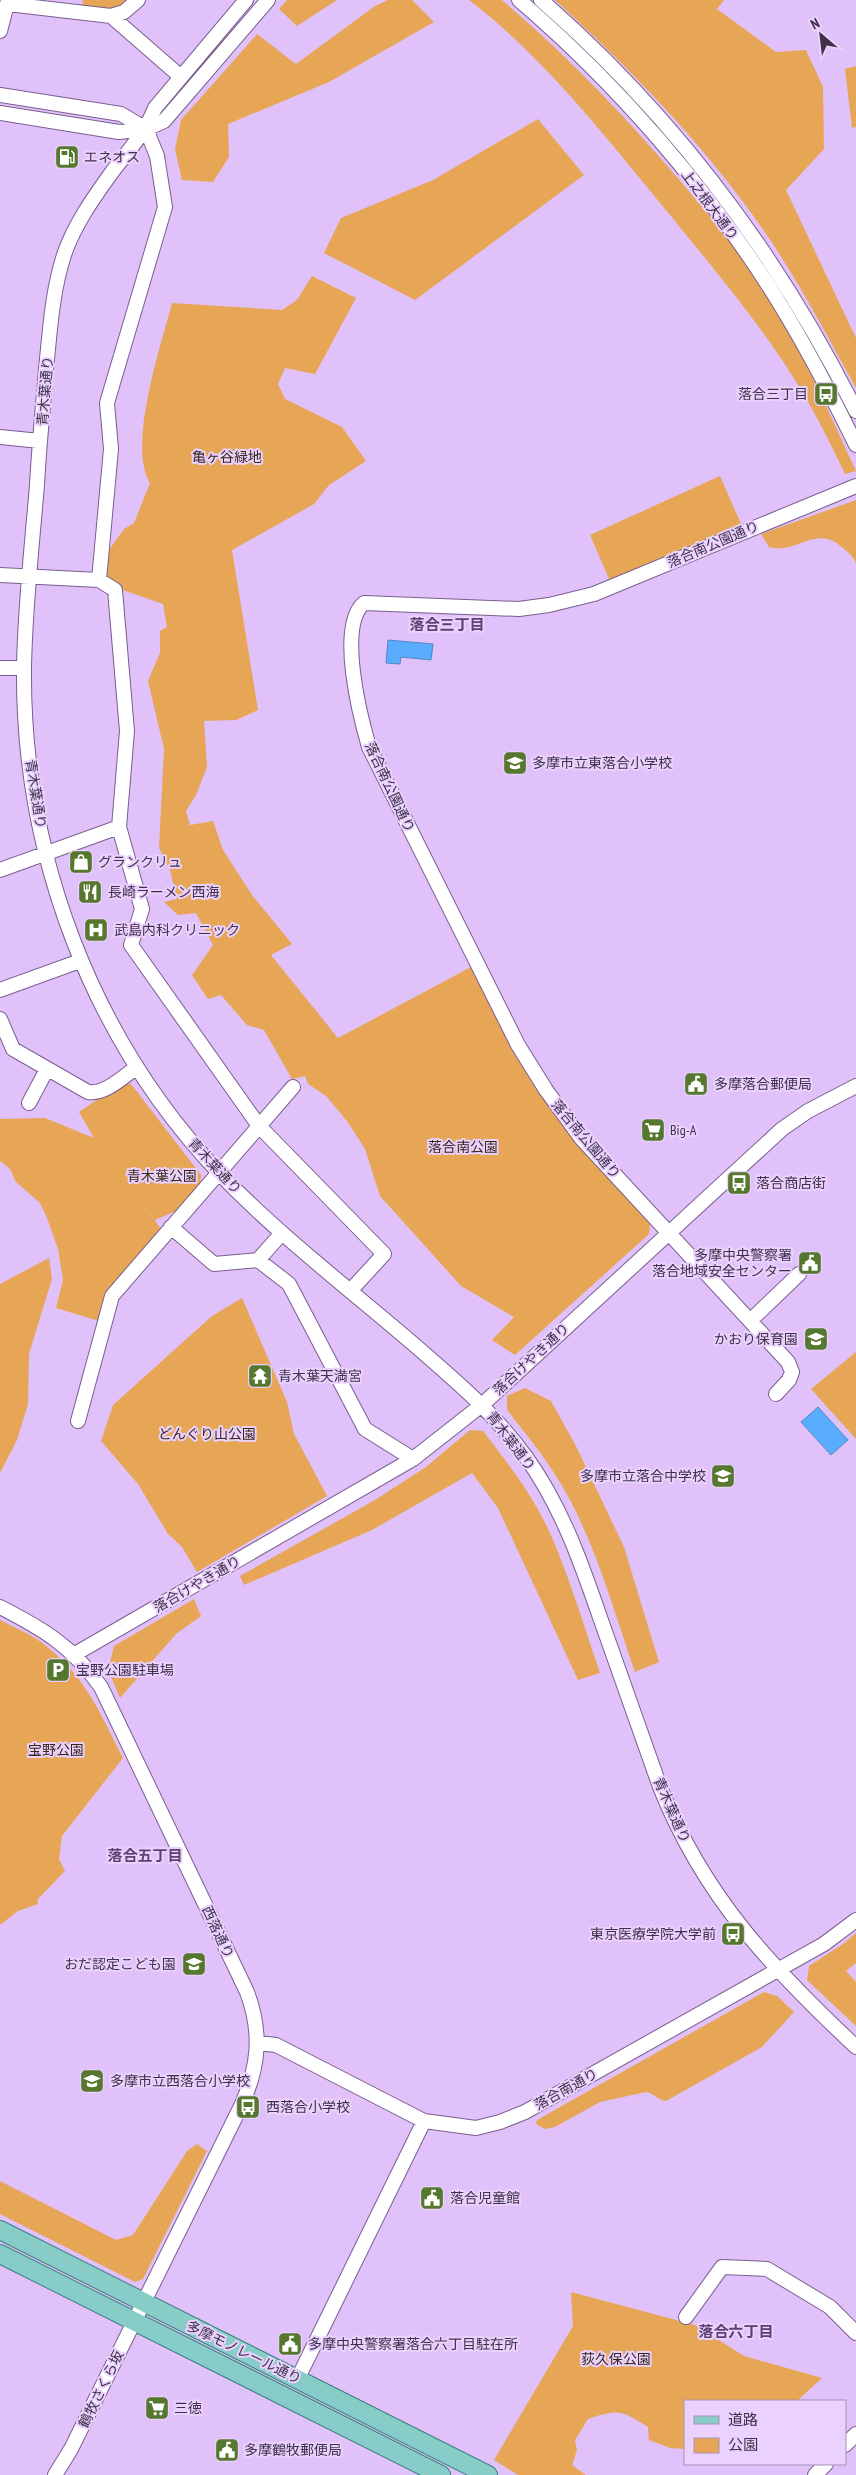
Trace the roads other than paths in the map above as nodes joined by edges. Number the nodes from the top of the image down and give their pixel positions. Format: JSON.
{"nodes":[{"id":1,"x":138,"y":0,"type":"edge"},
{"id":2,"x":268,"y":0,"type":"edge"},
{"id":3,"x":519,"y":0,"type":"edge"},
{"id":4,"x":541,"y":0,"type":"edge"},
{"id":5,"x":8,"y":2,"type":"edge"},
{"id":6,"x":244,"y":3,"type":"edge"},
{"id":7,"x":73,"y":6,"type":"edge"},
{"id":8,"x":111,"y":16,"type":"junction"},
{"id":9,"x":253,"y":18,"type":"junction"},
{"id":10,"x":0,"y":31,"type":"edge"},
{"id":11,"x":181,"y":77,"type":"junction"},
{"id":12,"x":0,"y":95,"type":"edge"},
{"id":13,"x":0,"y":113,"type":"edge"},
{"id":14,"x":146,"y":129,"type":"junction"},
{"id":15,"x":856,"y":411,"type":"edge"},
{"id":16,"x":0,"y":437,"type":"edge"},
{"id":17,"x":40,"y":441,"type":"junction"},
{"id":18,"x":856,"y":445,"type":"edge"},
{"id":19,"x":856,"y":486,"type":"edge"},
{"id":20,"x":0,"y":575,"type":"edge"},
{"id":21,"x":30,"y":577,"type":"junction"},
{"id":22,"x":99,"y":580,"type":"junction"},
{"id":23,"x":0,"y":668,"type":"edge"},
{"id":24,"x":24,"y":668,"type":"junction"},
{"id":25,"x":119,"y":828,"type":"junction"},
{"id":26,"x":46,"y":853,"type":"junction"},
{"id":27,"x":0,"y":870,"type":"edge"},
{"id":28,"x":80,"y":961,"type":"junction"},
{"id":29,"x":0,"y":990,"type":"edge"},
{"id":30,"x":0,"y":1019,"type":"edge"},
{"id":31,"x":137,"y":1067,"type":"junction"},
{"id":32,"x":46,"y":1070,"type":"junction"},
{"id":33,"x":856,"y":1086,"type":"edge"},
{"id":34,"x":293,"y":1087,"type":"dead end"},
{"id":35,"x":29,"y":1102,"type":"dead end"},
{"id":36,"x":259,"y":1126,"type":"junction"},
{"id":37,"x":218,"y":1171,"type":"junction"},
{"id":38,"x":171,"y":1227,"type":"junction"},
{"id":39,"x":668,"y":1232,"type":"junction"},
{"id":40,"x":282,"y":1233,"type":"junction"},
{"id":41,"x":258,"y":1260,"type":"junction"},
{"id":42,"x":799,"y":1274,"type":"dead end"},
{"id":43,"x":351,"y":1290,"type":"junction"},
{"id":44,"x":750,"y":1321,"type":"junction"},
{"id":45,"x":776,"y":1394,"type":"dead end"},
{"id":46,"x":482,"y":1404,"type":"junction"},
{"id":47,"x":78,"y":1421,"type":"dead end"},
{"id":48,"x":413,"y":1459,"type":"junction"},
{"id":49,"x":0,"y":1606,"type":"edge"},
{"id":50,"x":75,"y":1654,"type":"junction"},
{"id":51,"x":856,"y":1920,"type":"edge"},
{"id":52,"x":777,"y":1971,"type":"junction"},
{"id":53,"x":258,"y":2043,"type":"junction"},
{"id":54,"x":856,"y":2047,"type":"edge"},
{"id":55,"x":424,"y":2121,"type":"junction"},
{"id":56,"x":0,"y":2230,"type":"edge"},
{"id":57,"x":0,"y":2254,"type":"edge"},
{"id":58,"x":144,"y":2302,"type":"junction"},
{"id":59,"x":686,"y":2317,"type":"dead end"},
{"id":60,"x":134,"y":2320,"type":"junction"},
{"id":61,"x":856,"y":2332,"type":"edge"},
{"id":62,"x":298,"y":2378,"type":"junction"},
{"id":63,"x":856,"y":2434,"type":"edge"},
{"id":64,"x":846,"y":2444,"type":"edge"},
{"id":65,"x":825,"y":2465,"type":"edge"},
{"id":66,"x":55,"y":2475,"type":"edge"},
{"id":67,"x":440,"y":2475,"type":"edge"},
{"id":68,"x":488,"y":2475,"type":"edge"},
{"id":69,"x":816,"y":2475,"type":"edge"}],
"edges":[{"from":1,"to":8,"type":"street"},
{"from":2,"to":9,"type":"street","name":"青木葉通り"},
{"from":3,"to":18,"type":"street","name":"上之根大通り"},
{"from":4,"to":15,"type":"street","name":"上之根大通り"},
{"from":5,"to":7,"type":"street"},
{"from":5,"to":10,"type":"street"},
{"from":6,"to":9,"type":"street"},
{"from":6,"to":11,"type":"street","name":"青木葉通り"},
{"from":7,"to":8,"type":"street"},
{"from":8,"to":11,"type":"street"},
{"from":9,"to":14,"type":"street","name":"青木葉通り"},
{"from":11,"to":14,"type":"street","name":"青木葉通り"},
{"from":12,"to":14,"type":"street"},
{"from":13,"to":14,"type":"street"},
{"from":14,"to":17,"type":"street","name":"青木葉通り"},
{"from":14,"to":22,"type":"street"},
{"from":16,"to":17,"type":"street"},
{"from":17,"to":21,"type":"street","name":"青木葉通り"},
{"from":19,"to":39,"type":"street","name":"落合南公園通り"},
{"from":20,"to":21,"type":"street"},
{"from":21,"to":22,"type":"street"},
{"from":21,"to":24,"type":"street","name":"青木葉通り"},
{"from":22,"to":25,"type":"street"},
{"from":23,"to":24,"type":"street"},
{"from":24,"to":26,"type":"street","name":"青木葉通り"},
{"from":25,"to":26,"type":"street"},
{"from":25,"to":36,"type":"street"},
{"from":26,"to":27,"type":"street"},
{"from":26,"to":28,"type":"street","name":"青木葉通り"},
{"from":28,"to":29,"type":"street"},
{"from":28,"to":31,"type":"street","name":"青木葉通り"},
{"from":30,"to":32,"type":"street"},
{"from":31,"to":32,"type":"street"},
{"from":31,"to":37,"type":"street","name":"青木葉通り"},
{"from":32,"to":35,"type":"street"},
{"from":33,"to":39,"type":"street","name":"落合けやき通り"},
{"from":34,"to":36,"type":"street"},
{"from":36,"to":37,"type":"street"},
{"from":36,"to":43,"type":"street"},
{"from":37,"to":38,"type":"street"},
{"from":37,"to":40,"type":"street","name":"青木葉通り"},
{"from":38,"to":41,"type":"street"},
{"from":38,"to":47,"type":"street"},
{"from":39,"to":44,"type":"street"},
{"from":39,"to":46,"type":"street","name":"落合けやき通り"},
{"from":40,"to":41,"type":"street"},
{"from":40,"to":43,"type":"street","name":"青木葉通り"},
{"from":41,"to":48,"type":"street"},
{"from":42,"to":44,"type":"street"},
{"from":43,"to":46,"type":"street","name":"青木葉通り"},
{"from":44,"to":45,"type":"street"},
{"from":46,"to":48,"type":"street","name":"落合けやき通り"},
{"from":46,"to":52,"type":"street","name":"青木葉通り"},
{"from":48,"to":50,"type":"street","name":"落合けやき通り"},
{"from":49,"to":50,"type":"street","name":"西落通り"},
{"from":50,"to":53,"type":"street","name":"西落通り"},
{"from":51,"to":52,"type":"street","name":"落合南通り"},
{"from":52,"to":54,"type":"street","name":"青木葉通り"},
{"from":52,"to":55,"type":"street","name":"落合南通り"},
{"from":53,"to":55,"type":"street","name":"落合南通り"},
{"from":53,"to":58,"type":"street","name":"西落通り"},
{"from":55,"to":62,"type":"street"},
{"from":56,"to":58,"type":"main road","name":"多摩モノレール通り"},
{"from":57,"to":60,"type":"main road","name":"多摩モノレール通り"},
{"from":58,"to":60,"type":"street","name":"鶴牧さくら坂"},
{"from":58,"to":62,"type":"main road","name":"多摩モノレール通り"},
{"from":59,"to":61,"type":"street"},
{"from":60,"to":66,"type":"street","name":"鶴牧さくら坂"},
{"from":60,"to":67,"type":"main road","name":"多摩モノレール通り"},
{"from":62,"to":68,"type":"main road","name":"多摩モノレール通り"},
{"from":63,"to":64,"type":"street"},
{"from":65,"to":69,"type":"street"}]}
